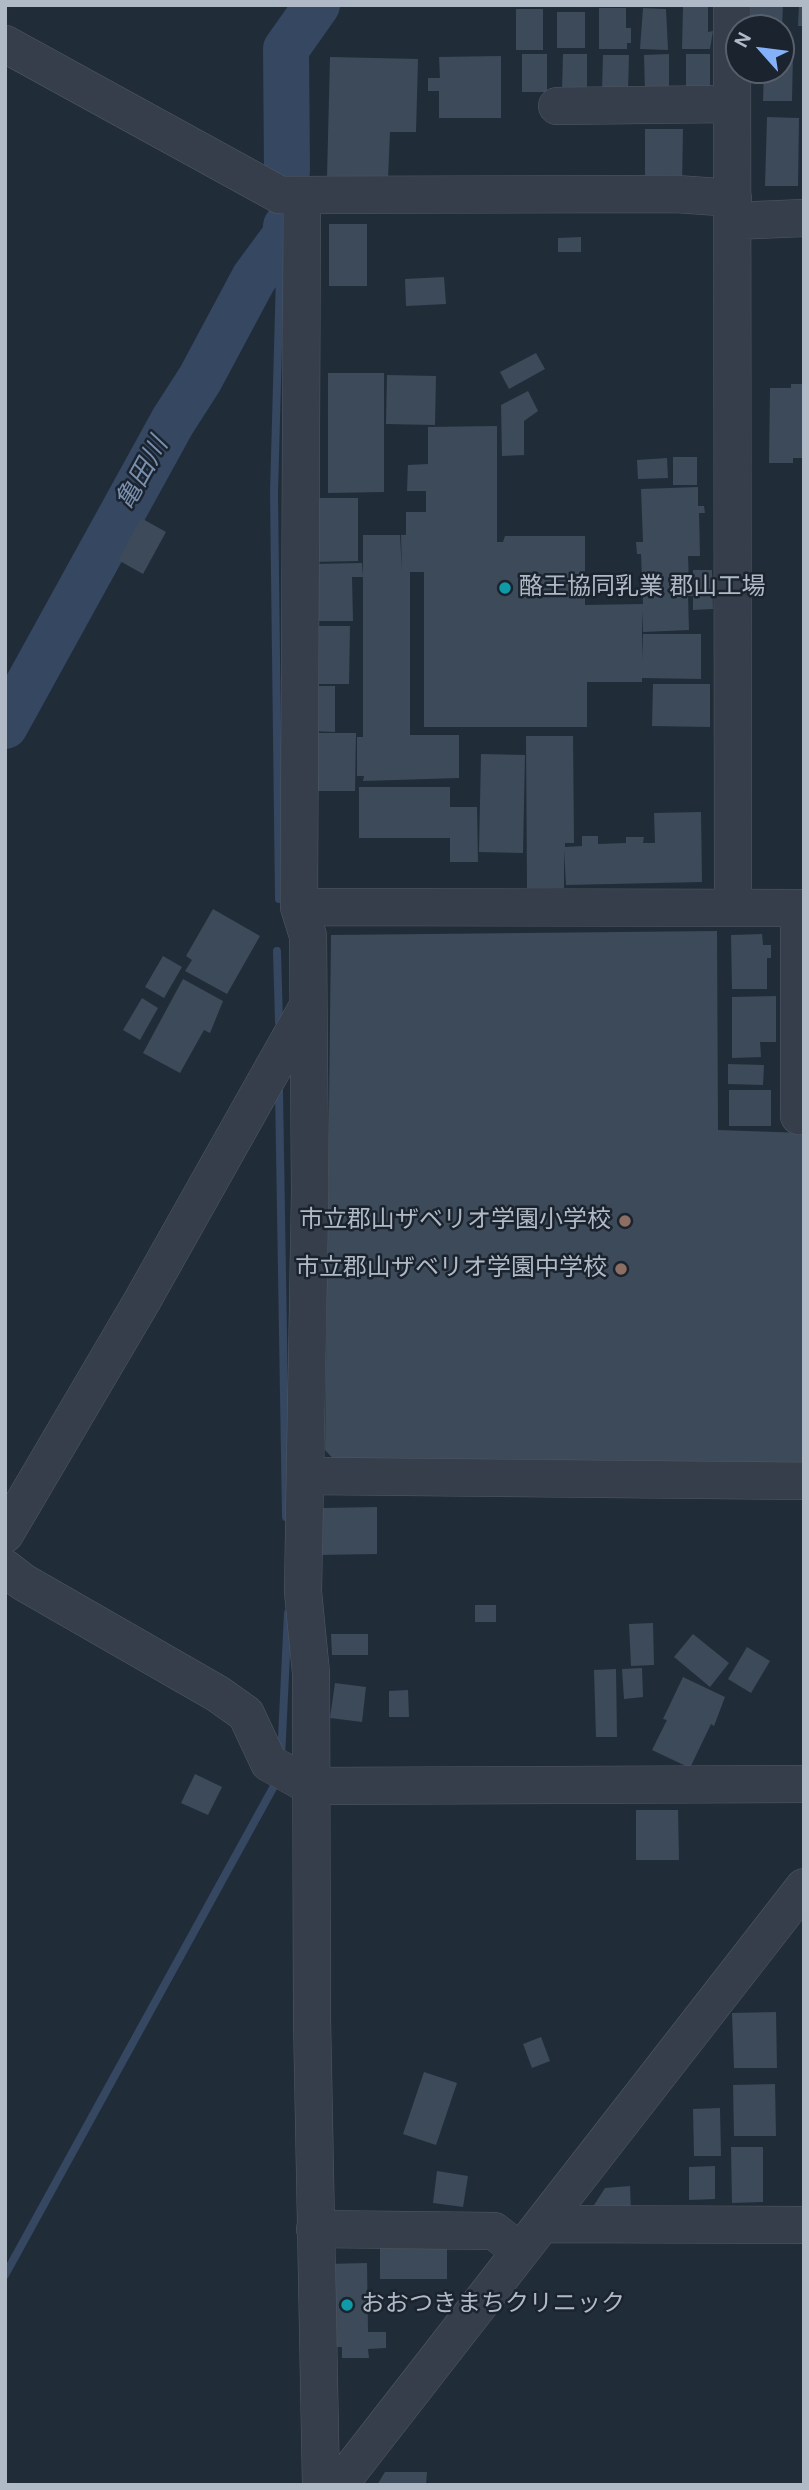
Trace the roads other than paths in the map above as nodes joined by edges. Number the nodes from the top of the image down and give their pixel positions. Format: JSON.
{"nodes":[{"id":1,"x":732,"y":5,"type":"edge"},
{"id":2,"x":5,"y":44,"type":"edge"},
{"id":3,"x":733,"y":104,"type":"junction"},
{"id":4,"x":557,"y":106,"type":"dead end"},
{"id":5,"x":302,"y":195,"type":"junction"},
{"id":6,"x":733,"y":210,"type":"junction"},
{"id":7,"x":804,"y":218,"type":"edge"},
{"id":8,"x":299,"y":907,"type":"junction"},
{"id":9,"x":733,"y":908,"type":"junction"},
{"id":10,"x":802,"y":908,"type":"edge"},
{"id":11,"x":308,"y":1005,"type":"junction"},
{"id":12,"x":799,"y":1116,"type":"dead end"},
{"id":13,"x":306,"y":1476,"type":"junction"},
{"id":14,"x":804,"y":1481,"type":"edge"},
{"id":15,"x":5,"y":1534,"type":"edge"},
{"id":16,"x":5,"y":1568,"type":"edge"},
{"id":17,"x":292,"y":1776,"type":"junction"},
{"id":18,"x":804,"y":1784,"type":"edge"},
{"id":19,"x":804,"y":1887,"type":"edge"},
{"id":20,"x":804,"y":2225,"type":"edge"},
{"id":21,"x":315,"y":2229,"type":"junction"},
{"id":22,"x":531,"y":2237,"type":"junction"},
{"id":23,"x":321,"y":2485,"type":"edge"},
{"id":24,"x":339,"y":2485,"type":"edge"}],
"edges":[{"from":1,"to":3,"type":"street"},
{"from":2,"to":5,"type":"street"},
{"from":3,"to":4,"type":"street"},
{"from":3,"to":6,"type":"street"},
{"from":5,"to":6,"type":"street"},
{"from":5,"to":8,"type":"street"},
{"from":6,"to":7,"type":"street"},
{"from":6,"to":9,"type":"street"},
{"from":8,"to":9,"type":"street"},
{"from":8,"to":11,"type":"street"},
{"from":9,"to":10,"type":"street"},
{"from":10,"to":12,"type":"street"},
{"from":11,"to":13,"type":"street"},
{"from":11,"to":15,"type":"street"},
{"from":13,"to":14,"type":"street"},
{"from":13,"to":17,"type":"street"},
{"from":16,"to":17,"type":"street"},
{"from":17,"to":18,"type":"street"},
{"from":17,"to":21,"type":"street"},
{"from":19,"to":22,"type":"street"},
{"from":20,"to":22,"type":"street"},
{"from":21,"to":22,"type":"street"},
{"from":21,"to":23,"type":"street"},
{"from":22,"to":24,"type":"street"}]}
